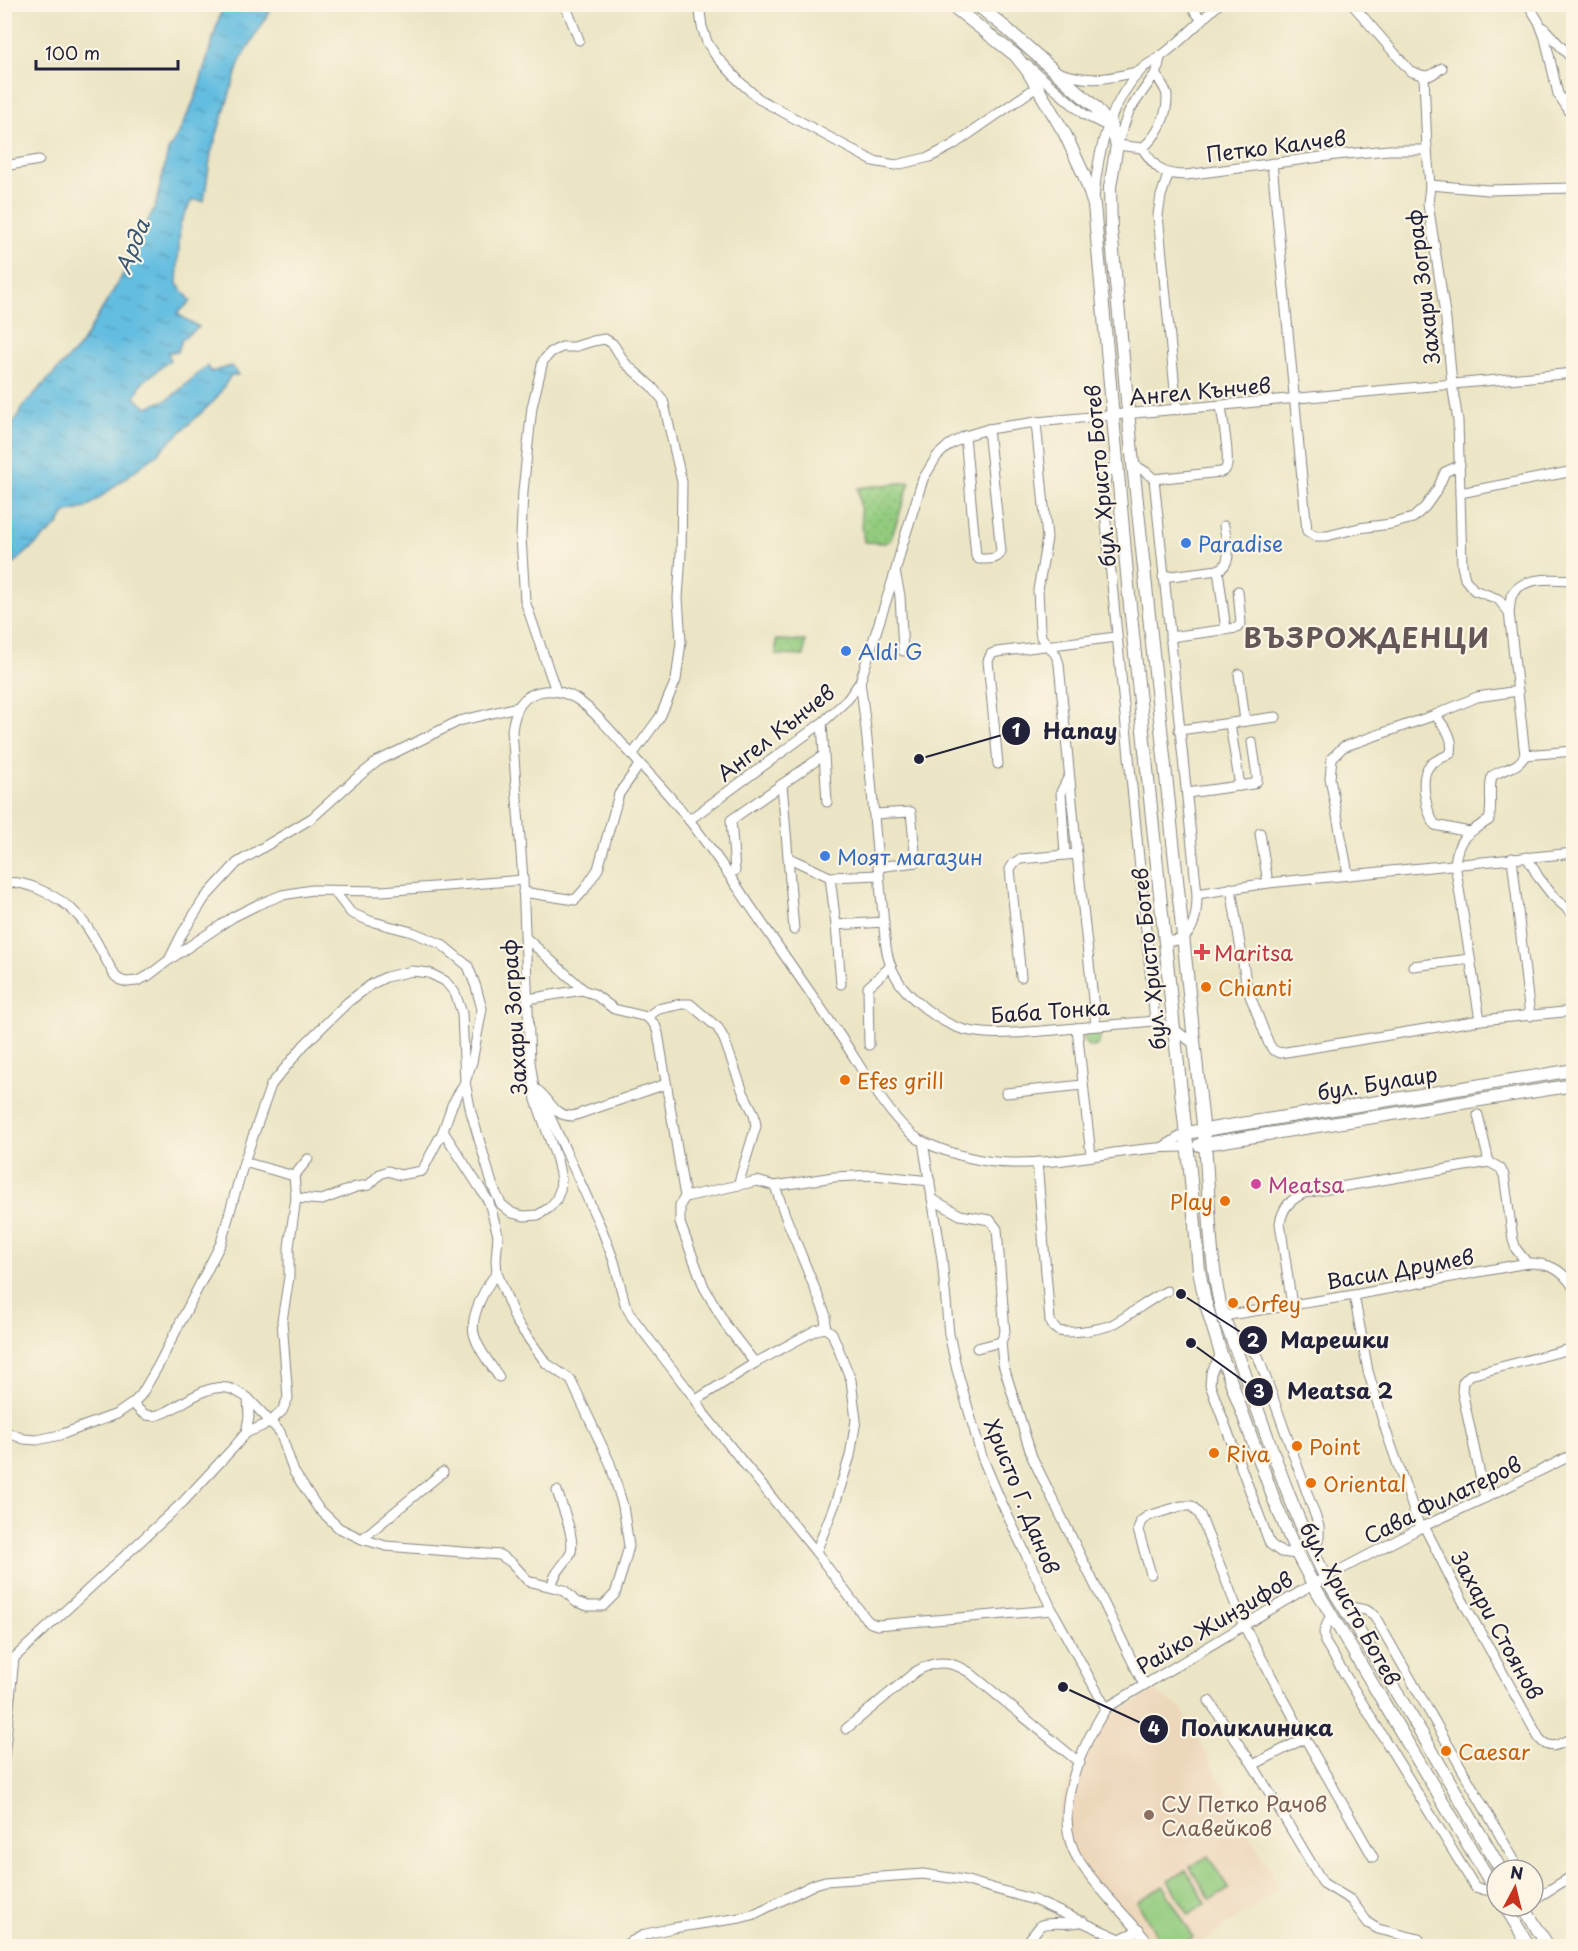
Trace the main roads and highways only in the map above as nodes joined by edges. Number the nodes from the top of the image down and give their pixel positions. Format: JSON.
{"nodes":[{"id":1,"x":950,"y":4,"type":"edge"},
{"id":2,"x":976,"y":4,"type":"edge"},
{"id":3,"x":1574,"y":1070,"type":"edge"},
{"id":4,"x":1574,"y":1085,"type":"edge"},
{"id":5,"x":1204,"y":1130,"type":"junction"},
{"id":6,"x":1186,"y":1133,"type":"junction"},
{"id":7,"x":1205,"y":1144,"type":"junction"},
{"id":8,"x":1187,"y":1147,"type":"junction"},
{"id":9,"x":1494,"y":1858,"type":"edge"},
{"id":10,"x":1485,"y":1873,"type":"edge"},
{"id":11,"x":1512,"y":1918,"type":"edge"},
{"id":12,"x":1530,"y":1918,"type":"edge"},
{"id":13,"x":1529,"y":1947,"type":"edge"},
{"id":14,"x":1548,"y":1947,"type":"edge"}],
"edges":[{"from":1,"to":6,"type":"main road","name":"бул. Христо Ботев"},
{"from":2,"to":5,"type":"main road","name":"бул. Христо Ботев"},
{"from":3,"to":5,"type":"main road","name":"бул. Булаир"},
{"from":4,"to":7,"type":"main road","name":"бул. Булаир"},
{"from":5,"to":6,"type":"main road","name":"бул. Булаир"},
{"from":5,"to":7,"type":"main road","name":"бул. Христо Ботев"},
{"from":6,"to":8,"type":"main road","name":"бул. Христо Ботев"},
{"from":7,"to":8,"type":"main road","name":"бул. Булаир"},
{"from":7,"to":9,"type":"main road","name":"бул. Христо Ботев"},
{"from":8,"to":10,"type":"main road","name":"бул. Христо Ботев"},
{"from":11,"to":13,"type":"main road"},
{"from":12,"to":14,"type":"main road"}]}
